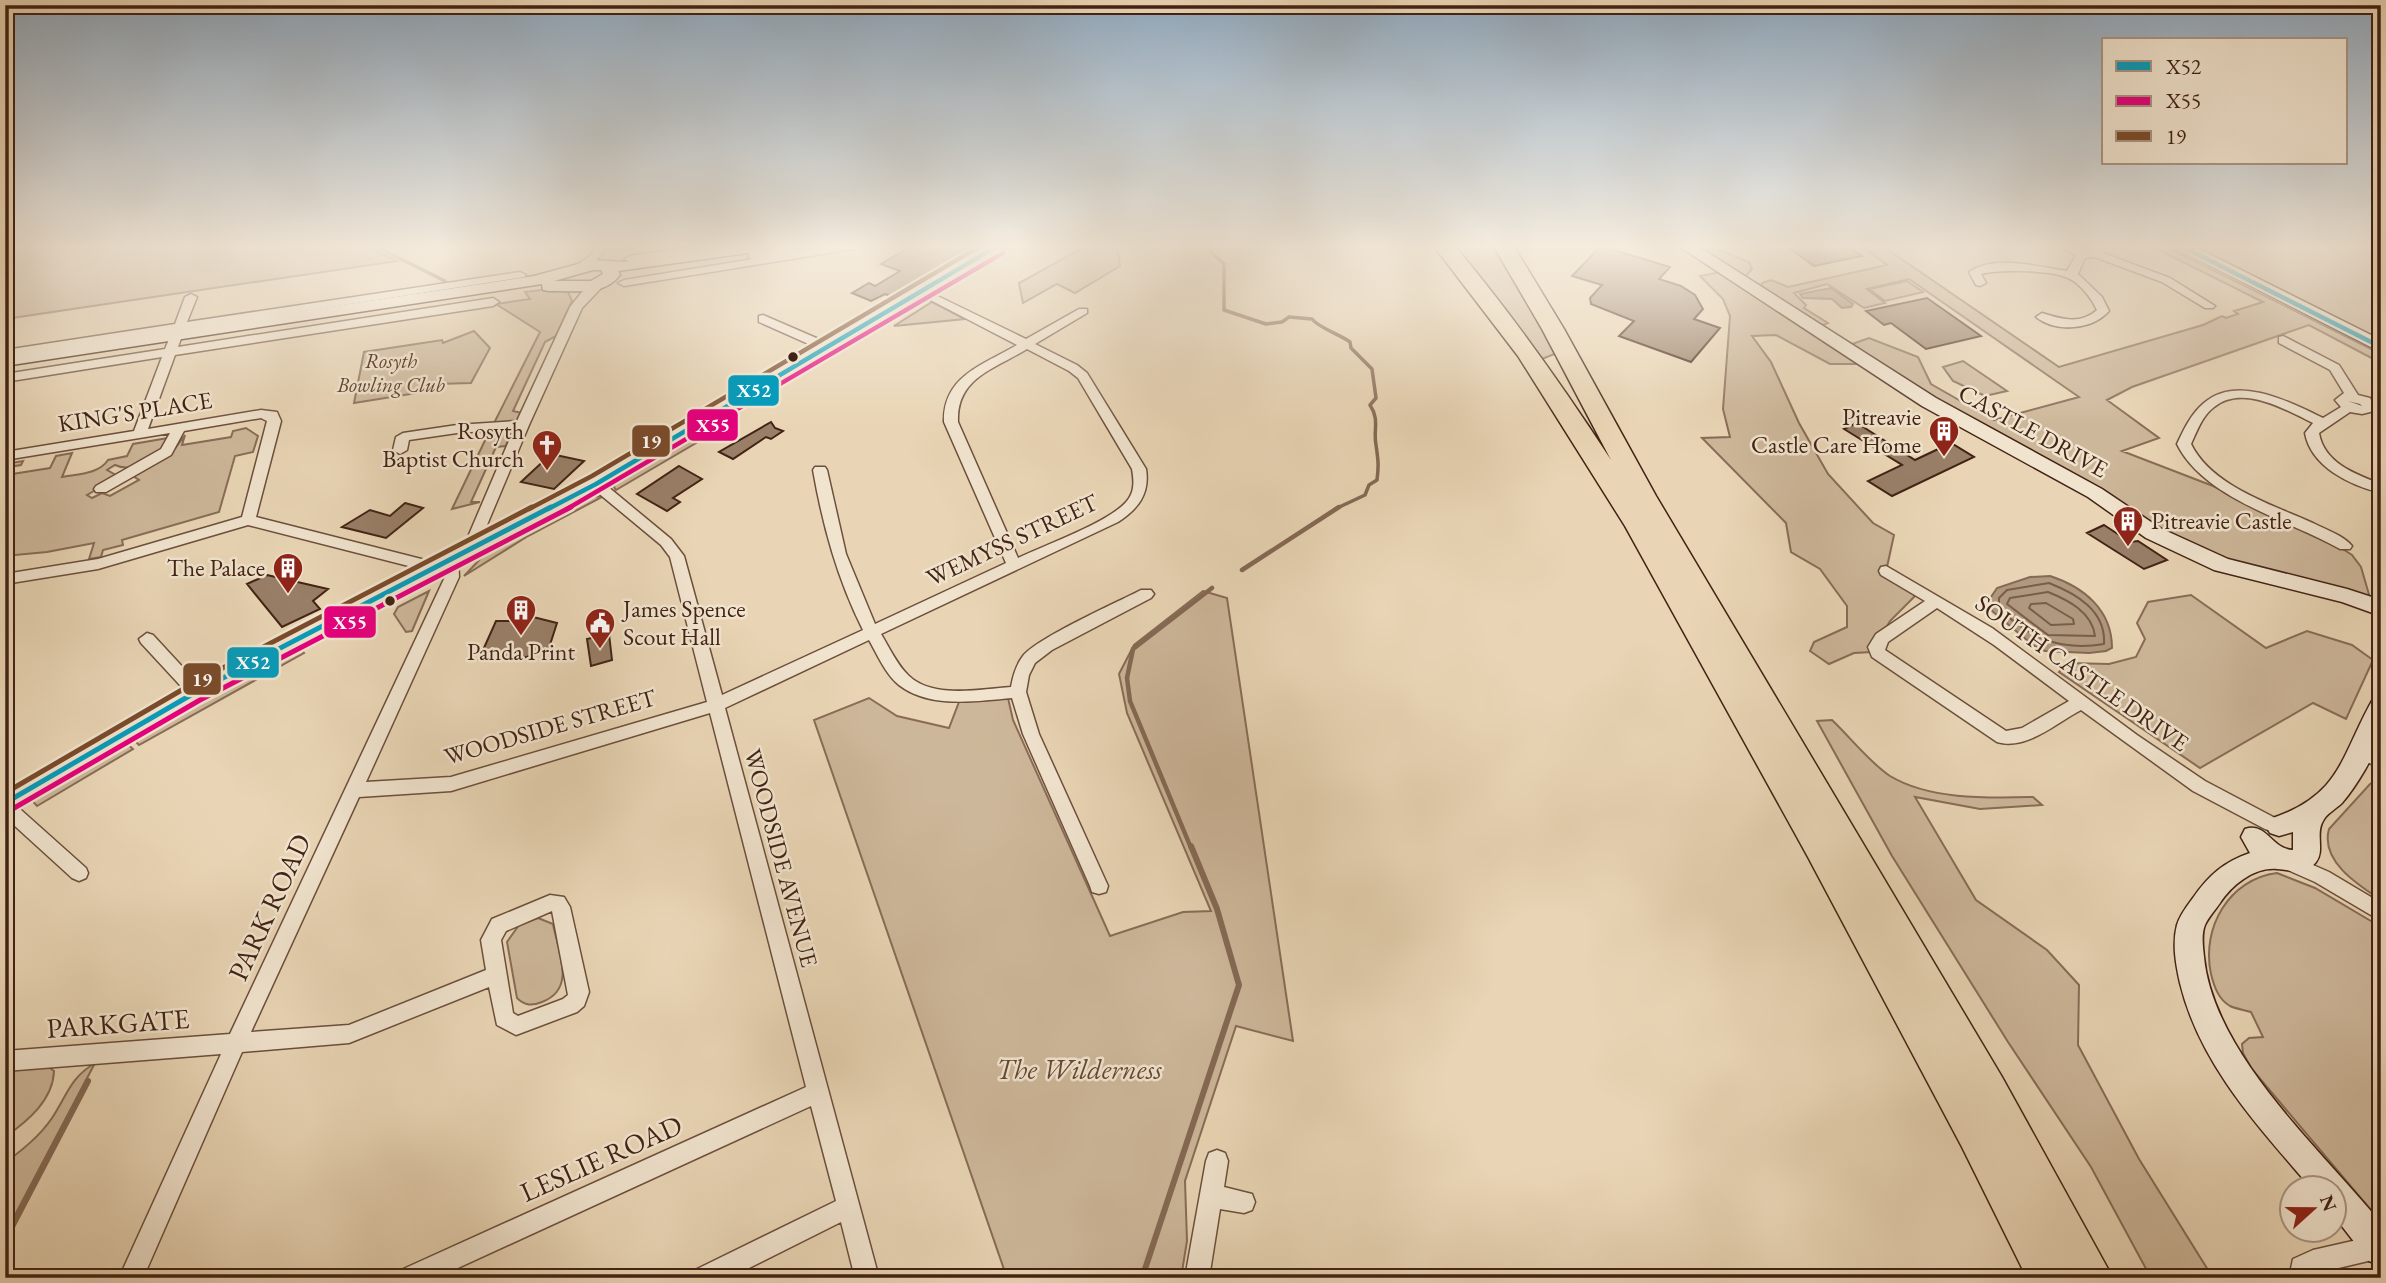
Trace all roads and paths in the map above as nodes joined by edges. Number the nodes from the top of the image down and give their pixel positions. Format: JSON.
{"nodes":[{"id":1,"x":188,"y":305,"type":"edge"},
{"id":2,"x":412,"y":305,"type":"edge"},
{"id":3,"x":898,"y":305,"type":"edge"},
{"id":4,"x":949,"y":305,"type":"edge"},
{"id":5,"x":1494,"y":305,"type":"edge"},
{"id":6,"x":1539,"y":305,"type":"edge"},
{"id":7,"x":1778,"y":305,"type":"edge"},
{"id":8,"x":2101,"y":305,"type":"edge"},
{"id":9,"x":2202,"y":305,"type":"edge"},
{"id":10,"x":2298,"y":305,"type":"edge"},
{"id":11,"x":576,"y":307,"type":"edge"},
{"id":12,"x":2225,"y":307,"type":"dead end"},
{"id":13,"x":1083,"y":311,"type":"dead end"},
{"id":14,"x":2042,"y":317,"type":"dead end"},
{"id":15,"x":763,"y":319,"type":"dead end"},
{"id":16,"x":175,"y":340,"type":"junction"},
{"id":17,"x":2283,"y":340,"type":"dead end"},
{"id":18,"x":1026,"y":343,"type":"junction"},
{"id":19,"x":2320,"y":346,"type":"dead end"},
{"id":20,"x":2381,"y":347,"type":"edge"},
{"id":21,"x":826,"y":348,"type":"junction"},
{"id":22,"x":2305,"y":351,"type":"junction"},
{"id":23,"x":5,"y":354,"type":"edge"},
{"id":24,"x":5,"y":361,"type":"edge"},
{"id":25,"x":5,"y":370,"type":"edge"},
{"id":26,"x":5,"y":378,"type":"edge"},
{"id":27,"x":2352,"y":402,"type":"junction"},
{"id":28,"x":2375,"y":410,"type":"edge"},
{"id":29,"x":2323,"y":422,"type":"junction"},
{"id":30,"x":522,"y":425,"type":"junction"},
{"id":31,"x":179,"y":428,"type":"junction"},
{"id":32,"x":139,"y":434,"type":"junction"},
{"id":33,"x":400,"y":450,"type":"dead end"},
{"id":34,"x":5,"y":456,"type":"edge"},
{"id":35,"x":820,"y":470,"type":"dead end"},
{"id":36,"x":596,"y":484,"type":"junction"},
{"id":37,"x":102,"y":489,"type":"dead end"},
{"id":38,"x":2381,"y":489,"type":"edge"},
{"id":39,"x":248,"y":520,"type":"junction"},
{"id":40,"x":2341,"y":527,"type":"dead end"},
{"id":41,"x":2325,"y":533,"type":"junction"},
{"id":42,"x":2345,"y":546,"type":"dead end"},
{"id":43,"x":452,"y":559,"type":"junction"},
{"id":44,"x":1014,"y":565,"type":"junction"},
{"id":45,"x":1886,"y":570,"type":"dead end"},
{"id":46,"x":5,"y":579,"type":"edge"},
{"id":47,"x":1146,"y":594,"type":"dead end"},
{"id":48,"x":1935,"y":602,"type":"junction"},
{"id":49,"x":2381,"y":608,"type":"edge"},
{"id":50,"x":873,"y":630,"type":"junction"},
{"id":51,"x":147,"y":639,"type":"dead end"},
{"id":52,"x":196,"y":692,"type":"junction"},
{"id":53,"x":1018,"y":692,"type":"junction"},
{"id":54,"x":2081,"y":703,"type":"junction"},
{"id":55,"x":716,"y":705,"type":"junction"},
{"id":56,"x":2381,"y":705,"type":"edge"},
{"id":57,"x":2371,"y":757,"type":"edge"},
{"id":58,"x":355,"y":790,"type":"junction"},
{"id":59,"x":5,"y":805,"type":"edge"},
{"id":60,"x":2311,"y":816,"type":"junction"},
{"id":61,"x":2264,"y":830,"type":"junction"},
{"id":62,"x":2294,"y":854,"type":"junction"},
{"id":63,"x":2243,"y":864,"type":"junction"},
{"id":64,"x":79,"y":873,"type":"dead end"},
{"id":65,"x":1099,"y":886,"type":"dead end"},
{"id":66,"x":2381,"y":913,"type":"edge"},
{"id":67,"x":497,"y":975,"type":"junction"},
{"id":68,"x":236,"y":1043,"type":"junction"},
{"id":69,"x":1928,"y":1044,"type":"junction"},
{"id":70,"x":5,"y":1061,"type":"edge"},
{"id":71,"x":817,"y":1093,"type":"junction"},
{"id":72,"x":1217,"y":1161,"type":"dead end"},
{"id":73,"x":2319,"y":1174,"type":"edge"},
{"id":74,"x":1211,"y":1196,"type":"junction"},
{"id":75,"x":1244,"y":1202,"type":"dead end"},
{"id":76,"x":848,"y":1207,"type":"junction"},
{"id":77,"x":2348,"y":1209,"type":"edge"},
{"id":78,"x":2380,"y":1248,"type":"edge"},
{"id":79,"x":131,"y":1278,"type":"edge"},
{"id":80,"x":409,"y":1278,"type":"edge"},
{"id":81,"x":702,"y":1278,"type":"edge"},
{"id":82,"x":867,"y":1278,"type":"edge"},
{"id":83,"x":1196,"y":1278,"type":"edge"},
{"id":84,"x":2036,"y":1278,"type":"edge"},
{"id":85,"x":2050,"y":1278,"type":"edge"},
{"id":86,"x":2091,"y":1278,"type":"edge"},
{"id":87,"x":2301,"y":1278,"type":"edge"}],
"edges":[{"from":1,"to":16,"type":"street"},
{"from":2,"to":16,"type":"street"},
{"from":3,"to":21,"type":"street"},
{"from":4,"to":18,"type":"street","name":"WEMYSS STREET"},
{"from":5,"to":69,"type":"highway"},
{"from":6,"to":86,"type":"highway"},
{"from":7,"to":49,"type":"street","name":"CASTLE DRIVE"},
{"from":8,"to":14,"type":"street"},
{"from":9,"to":12,"type":"street"},
{"from":10,"to":20,"type":"street"},
{"from":11,"to":30,"type":"street","name":"PARK ROAD"},
{"from":13,"to":18,"type":"street"},
{"from":15,"to":21,"type":"street"},
{"from":16,"to":23,"type":"street"},
{"from":16,"to":24,"type":"street"},
{"from":16,"to":25,"type":"street"},
{"from":16,"to":26,"type":"street"},
{"from":16,"to":32,"type":"street"},
{"from":17,"to":22,"type":"street"},
{"from":18,"to":44,"type":"street"},
{"from":18,"to":44,"type":"street","name":"WEMYSS STREET"},
{"from":19,"to":22,"type":"street"},
{"from":21,"to":36,"type":"street"},
{"from":22,"to":27,"type":"street"},
{"from":27,"to":28,"type":"street"},
{"from":27,"to":29,"type":"street"},
{"from":29,"to":38,"type":"street"},
{"from":29,"to":41,"type":"street"},
{"from":30,"to":33,"type":"street"},
{"from":30,"to":43,"type":"street","name":"PARK ROAD"},
{"from":31,"to":32,"type":"street","name":"KING'S PLACE"},
{"from":31,"to":37,"type":"street"},
{"from":31,"to":39,"type":"street","name":"KING'S PLACE"},
{"from":32,"to":34,"type":"street","name":"KING'S PLACE"},
{"from":35,"to":50,"type":"street"},
{"from":36,"to":43,"type":"street"},
{"from":36,"to":55,"type":"street","name":"WOODSIDE AVENUE"},
{"from":39,"to":43,"type":"street"},
{"from":39,"to":46,"type":"street"},
{"from":40,"to":41,"type":"street"},
{"from":41,"to":42,"type":"street"},
{"from":43,"to":52,"type":"street"},
{"from":43,"to":58,"type":"street","name":"PARK ROAD"},
{"from":44,"to":50,"type":"street","name":"WEMYSS STREET"},
{"from":45,"to":48,"type":"street","name":"SOUTH CASTLE DRIVE"},
{"from":47,"to":53,"type":"street"},
{"from":48,"to":54,"type":"street","name":"SOUTH CASTLE DRIVE"},
{"from":48,"to":54,"type":"street"},
{"from":50,"to":53,"type":"street"},
{"from":50,"to":55,"type":"street","name":"WEMYSS STREET"},
{"from":51,"to":52,"type":"street"},
{"from":52,"to":59,"type":"street"},
{"from":53,"to":65,"type":"street"},
{"from":54,"to":61,"type":"street","name":"SOUTH CASTLE DRIVE"},
{"from":55,"to":58,"type":"street","name":"WOODSIDE STREET"},
{"from":55,"to":71,"type":"street","name":"WOODSIDE AVENUE"},
{"from":56,"to":57,"type":"street"},
{"from":57,"to":60,"type":"street"},
{"from":58,"to":68,"type":"street","name":"PARK ROAD"},
{"from":59,"to":64,"type":"street"},
{"from":60,"to":61,"type":"street"},
{"from":60,"to":62,"type":"street"},
{"from":61,"to":62,"type":"street"},
{"from":61,"to":63,"type":"street"},
{"from":62,"to":63,"type":"street"},
{"from":62,"to":66,"type":"street"},
{"from":63,"to":73,"type":"street"},
{"from":67,"to":67,"type":"street"},
{"from":67,"to":68,"type":"street","name":"PARKGATE"},
{"from":68,"to":70,"type":"street","name":"PARKGATE"},
{"from":68,"to":79,"type":"street","name":"PARK ROAD"},
{"from":69,"to":84,"type":"highway"},
{"from":69,"to":85,"type":"highway"},
{"from":71,"to":76,"type":"street","name":"WOODSIDE AVENUE"},
{"from":71,"to":80,"type":"street","name":"LESLIE ROAD"},
{"from":72,"to":74,"type":"street"},
{"from":74,"to":75,"type":"street"},
{"from":74,"to":83,"type":"street"},
{"from":76,"to":81,"type":"street"},
{"from":76,"to":82,"type":"street","name":"WOODSIDE AVENUE"},
{"from":77,"to":78,"type":"street"},
{"from":78,"to":87,"type":"street"}]}
